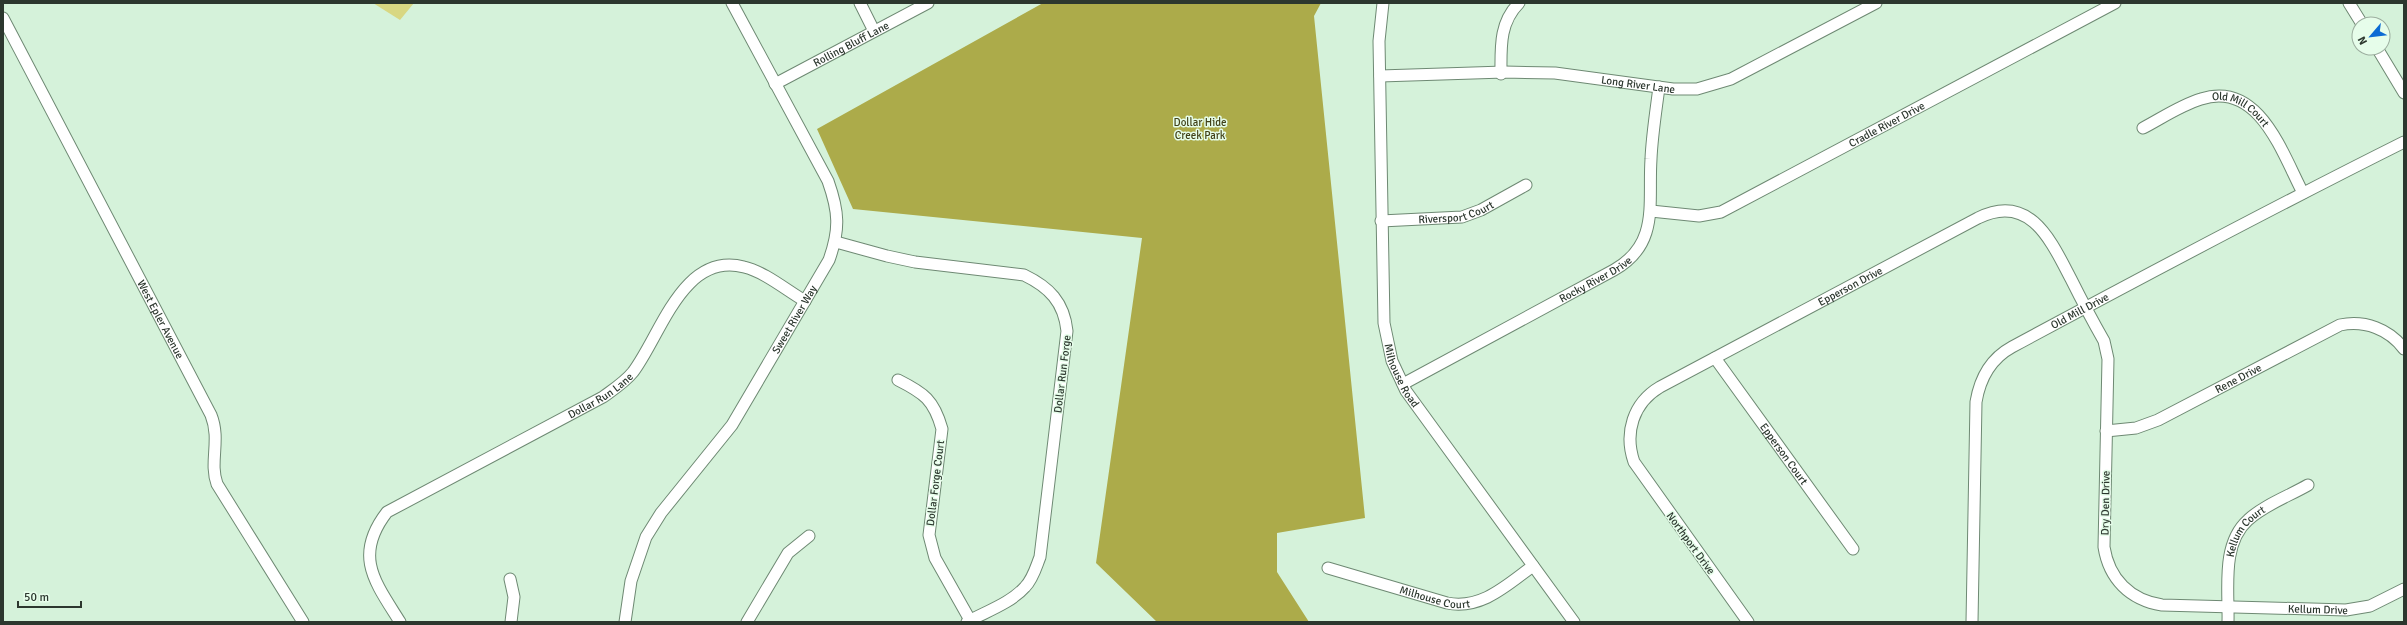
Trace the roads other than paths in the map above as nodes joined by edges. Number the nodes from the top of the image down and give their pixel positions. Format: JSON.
{"nodes":[{"id":1,"x":732,"y":3,"type":"edge"},
{"id":2,"x":860,"y":3,"type":"edge"},
{"id":3,"x":928,"y":3,"type":"edge"},
{"id":4,"x":1383,"y":3,"type":"edge"},
{"id":5,"x":1519,"y":3,"type":"edge"},
{"id":6,"x":1876,"y":3,"type":"edge"},
{"id":7,"x":2115,"y":3,"type":"edge"},
{"id":8,"x":2349,"y":3,"type":"edge"},
{"id":9,"x":2357,"y":16,"type":"edge"},
{"id":10,"x":3,"y":18,"type":"edge"},
{"id":11,"x":874,"y":31,"type":"junction"},
{"id":12,"x":2381,"y":56,"type":"edge"},
{"id":13,"x":1501,"y":74,"type":"junction"},
{"id":14,"x":1380,"y":76,"type":"junction"},
{"id":15,"x":775,"y":84,"type":"junction"},
{"id":16,"x":1659,"y":87,"type":"junction"},
{"id":17,"x":2404,"y":93,"type":"edge"},
{"id":18,"x":2143,"y":128,"type":"dead end"},
{"id":19,"x":2404,"y":142,"type":"edge"},
{"id":20,"x":1526,"y":185,"type":"dead end"},
{"id":21,"x":2303,"y":193,"type":"junction"},
{"id":22,"x":1651,"y":211,"type":"junction"},
{"id":23,"x":1381,"y":221,"type":"junction"},
{"id":24,"x":836,"y":242,"type":"junction"},
{"id":25,"x":805,"y":301,"type":"junction"},
{"id":26,"x":2086,"y":308,"type":"junction"},
{"id":27,"x":2404,"y":349,"type":"edge"},
{"id":28,"x":1715,"y":358,"type":"junction"},
{"id":29,"x":898,"y":380,"type":"dead end"},
{"id":30,"x":1403,"y":384,"type":"junction"},
{"id":31,"x":2106,"y":431,"type":"junction"},
{"id":32,"x":1635,"y":464,"type":"joint"},
{"id":33,"x":2308,"y":485,"type":"dead end"},
{"id":34,"x":808,"y":536,"type":"dead end"},
{"id":35,"x":1853,"y":549,"type":"dead end"},
{"id":36,"x":1533,"y":566,"type":"junction"},
{"id":37,"x":1328,"y":568,"type":"dead end"},
{"id":38,"x":510,"y":578,"type":"dead end"},
{"id":39,"x":2404,"y":589,"type":"edge"},
{"id":40,"x":2228,"y":606,"type":"junction"},
{"id":41,"x":968,"y":621,"type":"edge"},
{"id":42,"x":303,"y":622,"type":"edge"},
{"id":43,"x":400,"y":622,"type":"edge"},
{"id":44,"x":511,"y":622,"type":"edge"},
{"id":45,"x":625,"y":622,"type":"edge"},
{"id":46,"x":747,"y":622,"type":"edge"},
{"id":47,"x":1574,"y":622,"type":"edge"},
{"id":48,"x":1748,"y":622,"type":"edge"},
{"id":49,"x":1972,"y":622,"type":"edge"},
{"id":50,"x":2228,"y":622,"type":"edge"}],
"edges":[{"from":1,"to":15,"type":"street","name":"Sweet River Way"},
{"from":2,"to":11,"type":"street"},
{"from":3,"to":11,"type":"street","name":"Rolling Bluff Lane"},
{"from":4,"to":14,"type":"street","name":"Milhouse Road"},
{"from":5,"to":13,"type":"street"},
{"from":6,"to":16,"type":"street","name":"Long River Lane"},
{"from":7,"to":22,"type":"street","name":"Cradle River Drive"},
{"from":8,"to":9,"type":"street"},
{"from":10,"to":42,"type":"street","name":"West Epler Avenue"},
{"from":11,"to":15,"type":"street","name":"Rolling Bluff Lane"},
{"from":12,"to":17,"type":"street"},
{"from":13,"to":14,"type":"street","name":"Long River Lane"},
{"from":13,"to":16,"type":"street","name":"Long River Lane"},
{"from":14,"to":23,"type":"street","name":"Milhouse Road"},
{"from":15,"to":24,"type":"street","name":"Sweet River Way"},
{"from":16,"to":22,"type":"street","name":"Rocky River Drive"},
{"from":18,"to":21,"type":"street","name":"Old Mill Court"},
{"from":19,"to":21,"type":"street","name":"Old Mill Drive"},
{"from":20,"to":23,"type":"street","name":"Riversport Court"},
{"from":21,"to":26,"type":"street","name":"Old Mill Drive"},
{"from":22,"to":30,"type":"street","name":"Rocky River Drive"},
{"from":23,"to":30,"type":"street","name":"Milhouse Road"},
{"from":24,"to":25,"type":"street","name":"Sweet River Way"},
{"from":24,"to":41,"type":"street","name":"Dollar Run Forge"},
{"from":25,"to":43,"type":"street","name":"Dollar Run Lane"},
{"from":25,"to":45,"type":"street","name":"Sweet River Way"},
{"from":26,"to":28,"type":"street","name":"Epperson Drive"},
{"from":26,"to":31,"type":"street","name":"Dry Den Drive"},
{"from":26,"to":49,"type":"street","name":"Old Mill Drive"},
{"from":27,"to":31,"type":"street","name":"Rene Drive"},
{"from":28,"to":32,"type":"street","name":"Epperson Drive"},
{"from":28,"to":35,"type":"street","name":"Epperson Court"},
{"from":29,"to":41,"type":"street","name":"Dollar Forge Court"},
{"from":30,"to":36,"type":"street","name":"Milhouse Road"},
{"from":31,"to":40,"type":"street","name":"Dry Den Drive"},
{"from":32,"to":48,"type":"street","name":"Northport Drive"},
{"from":33,"to":40,"type":"street","name":"Kellum Court"},
{"from":34,"to":46,"type":"street"},
{"from":36,"to":37,"type":"street","name":"Milhouse Court"},
{"from":36,"to":47,"type":"street","name":"Milhouse Road"},
{"from":38,"to":44,"type":"street"},
{"from":39,"to":40,"type":"street","name":"Kellum Drive"},
{"from":40,"to":50,"type":"street","name":"Kellum Court"}]}
